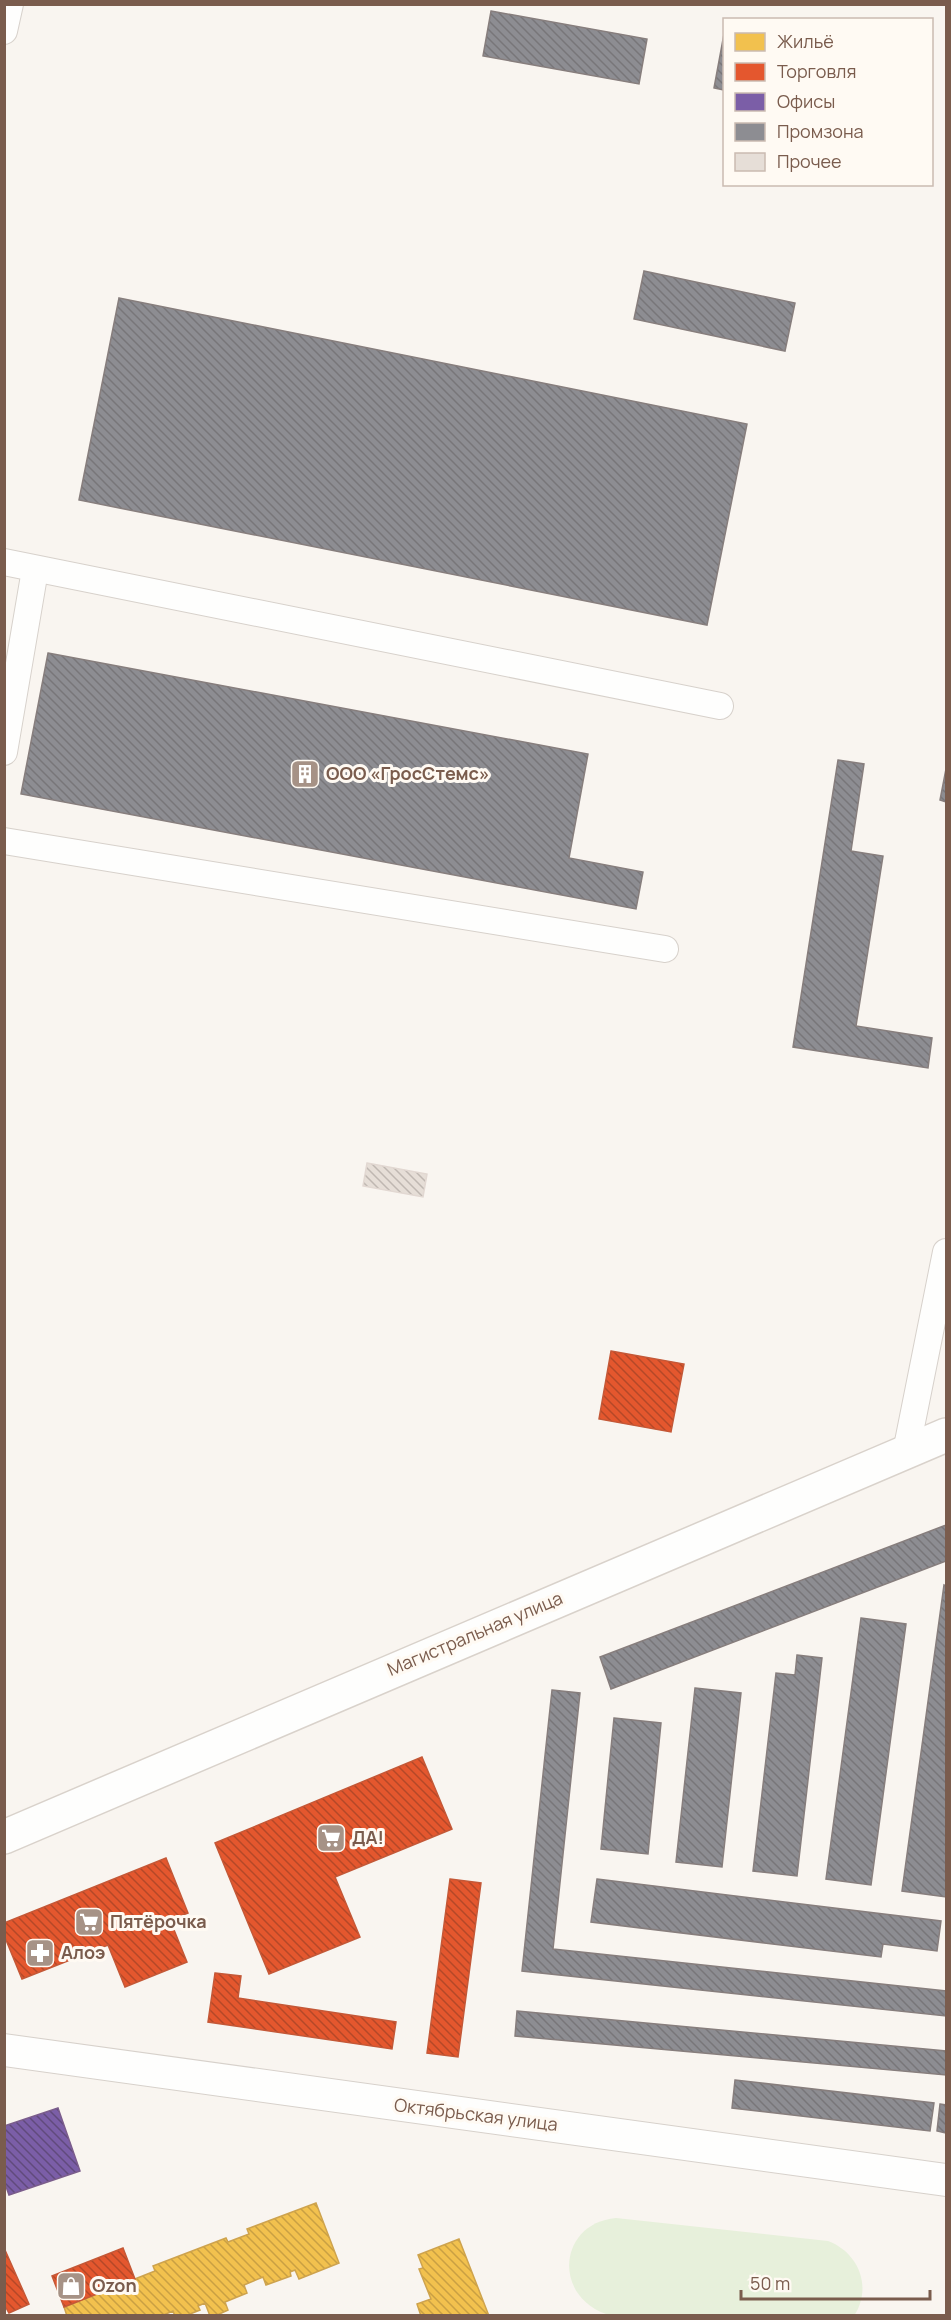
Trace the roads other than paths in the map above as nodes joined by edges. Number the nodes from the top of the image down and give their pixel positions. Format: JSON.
{"nodes":[{"id":1,"x":10,"y":4,"type":"edge"},
{"id":2,"x":4,"y":31,"type":"edge"},
{"id":3,"x":4,"y":562,"type":"edge"},
{"id":4,"x":34,"y":570,"type":"junction"},
{"id":5,"x":720,"y":706,"type":"dead end"},
{"id":6,"x":4,"y":752,"type":"edge"},
{"id":7,"x":4,"y":841,"type":"edge"},
{"id":8,"x":665,"y":948,"type":"dead end"},
{"id":9,"x":946,"y":1252,"type":"edge"},
{"id":10,"x":946,"y":1435,"type":"edge"},
{"id":11,"x":906,"y":1452,"type":"junction"},
{"id":12,"x":4,"y":1837,"type":"edge"},
{"id":13,"x":4,"y":2050,"type":"edge"},
{"id":14,"x":946,"y":2180,"type":"edge"}],
"edges":[{"from":1,"to":2,"type":"street"},
{"from":3,"to":4,"type":"street"},
{"from":4,"to":5,"type":"street"},
{"from":4,"to":6,"type":"street"},
{"from":7,"to":8,"type":"street"},
{"from":9,"to":11,"type":"street"},
{"from":10,"to":11,"type":"main road","name":"Магистральная улица"},
{"from":11,"to":12,"type":"main road","name":"Магистральная улица"},
{"from":13,"to":14,"type":"street","name":"Октябрьская улица"}]}
